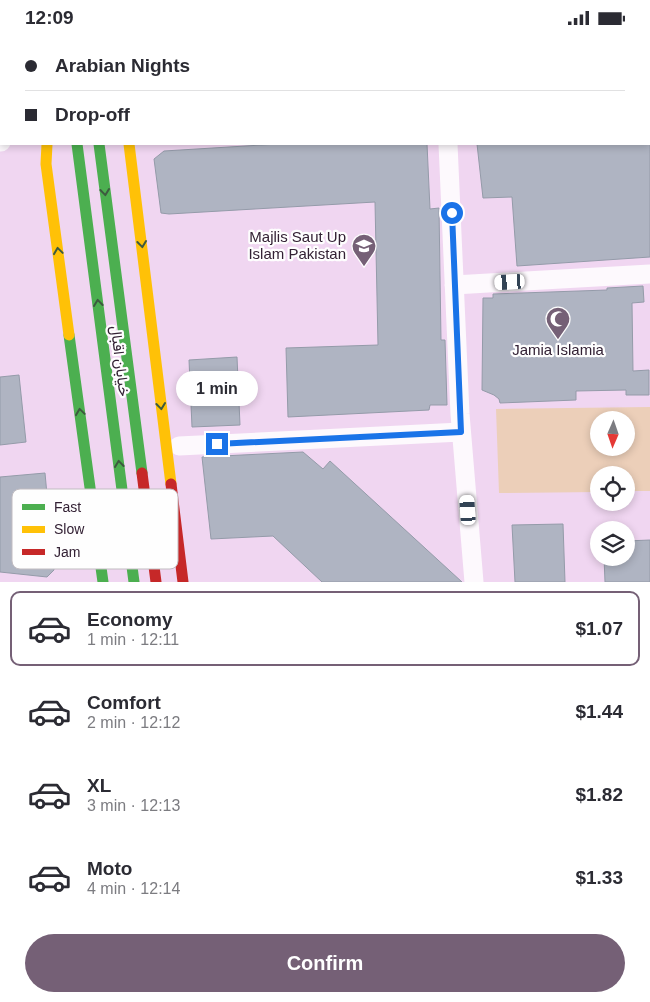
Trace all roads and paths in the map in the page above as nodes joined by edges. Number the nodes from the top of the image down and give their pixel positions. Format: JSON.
{"nodes":[{"id":1,"x":47,"y":145,"type":"edge"},
{"id":2,"x":77,"y":145,"type":"edge"},
{"id":3,"x":99,"y":145,"type":"edge"},
{"id":4,"x":129,"y":145,"type":"edge"},
{"id":5,"x":448,"y":145,"type":"edge"},
{"id":6,"x":650,"y":275,"type":"edge"},
{"id":7,"x":454,"y":285,"type":"junction"},
{"id":8,"x":461,"y":432,"type":"junction"},
{"id":9,"x":179,"y":447,"type":"dead end"},
{"id":10,"x":90,"y":489,"type":"edge"},
{"id":11,"x":122,"y":489,"type":"edge"},
{"id":12,"x":144,"y":489,"type":"edge"},
{"id":13,"x":171,"y":489,"type":"edge"},
{"id":14,"x":178,"y":549,"type":"edge"},
{"id":15,"x":100,"y":569,"type":"edge"},
{"id":16,"x":132,"y":569,"type":"edge"},
{"id":17,"x":154,"y":569,"type":"edge"},
{"id":18,"x":102,"y":582,"type":"edge"},
{"id":19,"x":134,"y":582,"type":"edge"},
{"id":20,"x":156,"y":582,"type":"edge"},
{"id":21,"x":182,"y":582,"type":"edge"},
{"id":22,"x":474,"y":582,"type":"edge"}],
"edges":[{"from":10,"to":1,"type":"main road","one_way":true},
{"from":11,"to":2,"type":"main road","name":"خیابان اقبال","one_way":true},
{"from":3,"to":12,"type":"main road","name":"خیابان اقبال","one_way":true},
{"from":4,"to":13,"type":"main road","one_way":true},
{"from":5,"to":7,"type":"street"},
{"from":6,"to":7,"type":"street"},
{"from":7,"to":8,"type":"street"},
{"from":8,"to":9,"type":"street"},
{"from":8,"to":22,"type":"street"},
{"from":14,"to":21,"type":"main road","one_way":true},
{"from":18,"to":15,"type":"main road","one_way":true},
{"from":19,"to":16,"type":"main road","name":"خیابان اقبال","one_way":true},
{"from":17,"to":20,"type":"main road","name":"خیابان اقبال","one_way":true}]}
